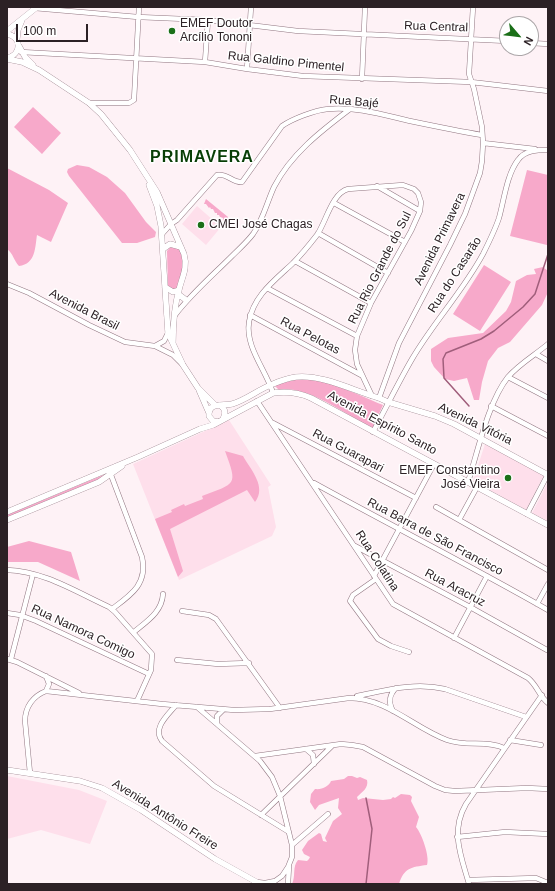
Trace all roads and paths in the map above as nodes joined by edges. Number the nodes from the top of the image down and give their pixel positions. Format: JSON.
{"nodes":[{"id":1,"x":139,"y":7,"type":"edge"},
{"id":2,"x":252,"y":7,"type":"edge"},
{"id":3,"x":365,"y":7,"type":"edge"},
{"id":4,"x":473,"y":7,"type":"edge"},
{"id":5,"x":35,"y":8,"type":"edge"},
{"id":6,"x":138,"y":17,"type":"junction"},
{"id":7,"x":23,"y":18,"type":"junction"},
{"id":8,"x":208,"y":20,"type":"junction"},
{"id":9,"x":250,"y":25,"type":"junction"},
{"id":10,"x":7,"y":31,"type":"edge"},
{"id":11,"x":7,"y":34,"type":"edge"},
{"id":12,"x":364,"y":34,"type":"junction"},
{"id":13,"x":470,"y":38,"type":"junction"},
{"id":14,"x":499,"y":40,"type":"edge"},
{"id":15,"x":17,"y":42,"type":"junction"},
{"id":16,"x":22,"y":52,"type":"junction"},
{"id":17,"x":7,"y":58,"type":"edge"},
{"id":18,"x":136,"y":58,"type":"junction"},
{"id":19,"x":205,"y":62,"type":"junction"},
{"id":20,"x":247,"y":69,"type":"junction"},
{"id":21,"x":39,"y":70,"type":"junction"},
{"id":22,"x":362,"y":79,"type":"junction"},
{"id":23,"x":471,"y":82,"type":"junction"},
{"id":24,"x":548,"y":90,"type":"edge"},
{"id":25,"x":89,"y":103,"type":"junction"},
{"id":26,"x":350,"y":109,"type":"junction"},
{"id":27,"x":482,"y":135,"type":"junction"},
{"id":28,"x":483,"y":143,"type":"junction"},
{"id":29,"x":537,"y":150,"type":"junction"},
{"id":30,"x":548,"y":150,"type":"edge"},
{"id":31,"x":144,"y":173,"type":"junction"},
{"id":32,"x":377,"y":186,"type":"junction"},
{"id":33,"x":334,"y":203,"type":"junction"},
{"id":34,"x":420,"y":211,"type":"junction"},
{"id":35,"x":171,"y":224,"type":"junction"},
{"id":36,"x":162,"y":234,"type":"junction"},
{"id":37,"x":318,"y":234,"type":"junction"},
{"id":38,"x":405,"y":242,"type":"junction"},
{"id":39,"x":181,"y":247,"type":"junction"},
{"id":40,"x":163,"y":249,"type":"junction"},
{"id":41,"x":295,"y":261,"type":"junction"},
{"id":42,"x":388,"y":273,"type":"junction"},
{"id":43,"x":7,"y":284,"type":"edge"},
{"id":44,"x":166,"y":288,"type":"junction"},
{"id":45,"x":267,"y":288,"type":"junction"},
{"id":46,"x":179,"y":292,"type":"junction"},
{"id":47,"x":186,"y":300,"type":"junction"},
{"id":48,"x":371,"y":303,"type":"junction"},
{"id":49,"x":175,"y":314,"type":"junction"},
{"id":50,"x":250,"y":315,"type":"junction"},
{"id":51,"x":168,"y":333,"type":"junction"},
{"id":52,"x":357,"y":336,"type":"junction"},
{"id":53,"x":173,"y":343,"type":"junction"},
{"id":54,"x":548,"y":344,"type":"edge"},
{"id":55,"x":155,"y":346,"type":"junction"},
{"id":56,"x":536,"y":354,"type":"junction"},
{"id":57,"x":548,"y":361,"type":"edge"},
{"id":58,"x":183,"y":365,"type":"junction"},
{"id":59,"x":361,"y":375,"type":"junction"},
{"id":60,"x":508,"y":377,"type":"junction"},
{"id":61,"x":272,"y":384,"type":"junction"},
{"id":62,"x":198,"y":388,"type":"junction"},
{"id":63,"x":273,"y":393,"type":"junction"},
{"id":64,"x":372,"y":396,"type":"junction"},
{"id":65,"x":379,"y":398,"type":"junction"},
{"id":66,"x":548,"y":398,"type":"edge"},
{"id":67,"x":257,"y":401,"type":"junction"},
{"id":68,"x":388,"y":402,"type":"junction"},
{"id":69,"x":217,"y":405,"type":"junction"},
{"id":70,"x":491,"y":406,"type":"junction"},
{"id":71,"x":209,"y":414,"type":"junction"},
{"id":72,"x":221,"y":420,"type":"junction"},
{"id":73,"x":272,"y":422,"type":"junction"},
{"id":74,"x":203,"y":427,"type":"junction"},
{"id":75,"x":373,"y":432,"type":"junction"},
{"id":76,"x":548,"y":436,"type":"edge"},
{"id":77,"x":481,"y":439,"type":"junction"},
{"id":78,"x":138,"y":457,"type":"junction"},
{"id":79,"x":434,"y":464,"type":"junction"},
{"id":80,"x":548,"y":474,"type":"edge"},
{"id":81,"x":111,"y":475,"type":"junction"},
{"id":82,"x":312,"y":482,"type":"junction"},
{"id":83,"x":468,"y":482,"type":"junction"},
{"id":84,"x":477,"y":487,"type":"junction"},
{"id":85,"x":416,"y":498,"type":"junction"},
{"id":86,"x":436,"y":507,"type":"dead end"},
{"id":87,"x":7,"y":512,"type":"edge"},
{"id":88,"x":527,"y":514,"type":"junction"},
{"id":89,"x":7,"y":520,"type":"edge"},
{"id":90,"x":459,"y":520,"type":"junction"},
{"id":91,"x":548,"y":525,"type":"edge"},
{"id":92,"x":399,"y":530,"type":"junction"},
{"id":93,"x":354,"y":545,"type":"junction"},
{"id":94,"x":382,"y":560,"type":"junction"},
{"id":95,"x":7,"y":570,"type":"edge"},
{"id":96,"x":548,"y":570,"type":"edge"},
{"id":97,"x":33,"y":574,"type":"junction"},
{"id":98,"x":487,"y":576,"type":"junction"},
{"id":99,"x":375,"y":578,"type":"junction"},
{"id":100,"x":548,"y":584,"type":"edge"},
{"id":101,"x":163,"y":594,"type":"dead end"},
{"id":102,"x":537,"y":604,"type":"junction"},
{"id":103,"x":470,"y":607,"type":"junction"},
{"id":104,"x":112,"y":609,"type":"junction"},
{"id":105,"x":548,"y":610,"type":"edge"},
{"id":106,"x":182,"y":611,"type":"dead end"},
{"id":107,"x":7,"y":613,"type":"edge"},
{"id":108,"x":22,"y":615,"type":"junction"},
{"id":109,"x":134,"y":632,"type":"junction"},
{"id":110,"x":454,"y":638,"type":"junction"},
{"id":111,"x":547,"y":650,"type":"dead end"},
{"id":112,"x":409,"y":652,"type":"dead end"},
{"id":113,"x":9,"y":659,"type":"edge"},
{"id":114,"x":177,"y":660,"type":"dead end"},
{"id":115,"x":249,"y":664,"type":"junction"},
{"id":116,"x":149,"y":674,"type":"junction"},
{"id":117,"x":46,"y":676,"type":"junction"},
{"id":118,"x":396,"y":688,"type":"junction"},
{"id":119,"x":46,"y":691,"type":"junction"},
{"id":120,"x":83,"y":694,"type":"junction"},
{"id":121,"x":542,"y":695,"type":"junction"},
{"id":122,"x":349,"y":698,"type":"junction"},
{"id":123,"x":137,"y":701,"type":"junction"},
{"id":124,"x":548,"y":703,"type":"edge"},
{"id":125,"x":176,"y":705,"type":"junction"},
{"id":126,"x":197,"y":707,"type":"junction"},
{"id":127,"x":280,"y":708,"type":"junction"},
{"id":128,"x":223,"y":710,"type":"junction"},
{"id":129,"x":392,"y":711,"type":"junction"},
{"id":130,"x":526,"y":717,"type":"junction"},
{"id":131,"x":217,"y":724,"type":"junction"},
{"id":132,"x":510,"y":740,"type":"junction"},
{"id":133,"x":333,"y":745,"type":"junction"},
{"id":134,"x":541,"y":745,"type":"dead end"},
{"id":135,"x":504,"y":748,"type":"junction"},
{"id":136,"x":306,"y":749,"type":"junction"},
{"id":137,"x":255,"y":756,"type":"junction"},
{"id":138,"x":314,"y":764,"type":"junction"},
{"id":139,"x":7,"y":770,"type":"edge"},
{"id":140,"x":30,"y":773,"type":"junction"},
{"id":141,"x":548,"y":789,"type":"edge"},
{"id":142,"x":476,"y":790,"type":"junction"},
{"id":143,"x":280,"y":796,"type":"junction"},
{"id":144,"x":328,"y":814,"type":"dead end"},
{"id":145,"x":261,"y":815,"type":"junction"},
{"id":146,"x":289,"y":832,"type":"junction"},
{"id":147,"x":548,"y":834,"type":"edge"},
{"id":148,"x":457,"y":837,"type":"junction"},
{"id":149,"x":292,"y":845,"type":"junction"},
{"id":150,"x":289,"y":864,"type":"junction"},
{"id":151,"x":468,"y":882,"type":"edge"},
{"id":152,"x":258,"y":883,"type":"edge"},
{"id":153,"x":288,"y":884,"type":"edge"},
{"id":154,"x":548,"y":884,"type":"edge"}],
"edges":[{"from":1,"to":6,"type":"street"},
{"from":2,"to":9,"type":"street"},
{"from":3,"to":12,"type":"street"},
{"from":4,"to":13,"type":"street","name":"Avenida Primavera"},
{"from":5,"to":6,"type":"street","name":"Rua Central"},
{"from":5,"to":7,"type":"street"},
{"from":6,"to":8,"type":"street","name":"Rua Central"},
{"from":6,"to":18,"type":"street"},
{"from":7,"to":10,"type":"street"},
{"from":7,"to":15,"type":"street"},
{"from":8,"to":9,"type":"street","name":"Rua Central"},
{"from":8,"to":19,"type":"street"},
{"from":9,"to":12,"type":"street","name":"Rua Central"},
{"from":9,"to":20,"type":"street"},
{"from":11,"to":15,"type":"street"},
{"from":12,"to":13,"type":"street","name":"Rua Central"},
{"from":12,"to":22,"type":"street"},
{"from":13,"to":14,"type":"street","name":"Rua Central"},
{"from":13,"to":23,"type":"street","name":"Avenida Primavera"},
{"from":15,"to":16,"type":"street"},
{"from":15,"to":17,"type":"street"},
{"from":16,"to":18,"type":"street","name":"Rua Galdino Pimentel"},
{"from":16,"to":21,"type":"street"},
{"from":17,"to":21,"type":"street"},
{"from":18,"to":19,"type":"street","name":"Rua Galdino Pimentel"},
{"from":18,"to":25,"type":"street"},
{"from":19,"to":20,"type":"street","name":"Rua Galdino Pimentel"},
{"from":20,"to":22,"type":"street","name":"Rua Galdino Pimentel"},
{"from":21,"to":25,"type":"street"},
{"from":22,"to":23,"type":"street","name":"Rua Galdino Pimentel"},
{"from":23,"to":24,"type":"street","name":"Rua Galdino Pimentel"},
{"from":23,"to":27,"type":"street","name":"Avenida Primavera"},
{"from":25,"to":31,"type":"street"},
{"from":26,"to":27,"type":"street","name":"Rua Bajé"},
{"from":26,"to":35,"type":"street","name":"Rua Bajé"},
{"from":26,"to":47,"type":"street"},
{"from":27,"to":28,"type":"street","name":"Avenida Primavera"},
{"from":28,"to":29,"type":"street"},
{"from":28,"to":65,"type":"street","name":"Avenida Primavera"},
{"from":29,"to":30,"type":"street","name":"Rua do Casarão"},
{"from":29,"to":68,"type":"street","name":"Rua do Casarão"},
{"from":31,"to":35,"type":"street"},
{"from":31,"to":36,"type":"street"},
{"from":32,"to":33,"type":"street","name":"Rua Rio Grande do Sul"},
{"from":32,"to":34,"type":"street"},
{"from":32,"to":34,"type":"street","name":"Rua Rio Grande do Sul"},
{"from":33,"to":37,"type":"street","name":"Rua Rio Grande do Sul"},
{"from":33,"to":38,"type":"street"},
{"from":34,"to":38,"type":"street","name":"Rua Rio Grande do Sul"},
{"from":35,"to":36,"type":"street","name":"Rua Bajé"},
{"from":35,"to":39,"type":"street"},
{"from":36,"to":40,"type":"street"},
{"from":37,"to":41,"type":"street","name":"Rua Rio Grande do Sul"},
{"from":37,"to":42,"type":"street"},
{"from":38,"to":42,"type":"street","name":"Rua Rio Grande do Sul"},
{"from":39,"to":40,"type":"street"},
{"from":39,"to":46,"type":"street"},
{"from":40,"to":44,"type":"street"},
{"from":41,"to":45,"type":"street","name":"Rua Rio Grande do Sul"},
{"from":41,"to":48,"type":"street"},
{"from":42,"to":48,"type":"street","name":"Rua Rio Grande do Sul"},
{"from":43,"to":55,"type":"street","name":"Avenida Brasil"},
{"from":44,"to":46,"type":"street"},
{"from":44,"to":51,"type":"street"},
{"from":45,"to":50,"type":"street","name":"Rua Rio Grande do Sul"},
{"from":45,"to":52,"type":"street"},
{"from":46,"to":47,"type":"street"},
{"from":46,"to":49,"type":"street"},
{"from":47,"to":49,"type":"street"},
{"from":48,"to":52,"type":"street","name":"Rua Rio Grande do Sul"},
{"from":49,"to":53,"type":"street"},
{"from":50,"to":59,"type":"street","name":"Rua Pelotas"},
{"from":50,"to":61,"type":"street","name":"Rua Rio Grande do Sul"},
{"from":51,"to":53,"type":"street"},
{"from":51,"to":55,"type":"street"},
{"from":52,"to":59,"type":"street","name":"Rua Rio Grande do Sul"},
{"from":53,"to":58,"type":"street"},
{"from":54,"to":56,"type":"street"},
{"from":55,"to":58,"type":"street","name":"Avenida Brasil"},
{"from":56,"to":57,"type":"street"},
{"from":56,"to":60,"type":"street"},
{"from":58,"to":62,"type":"street"},
{"from":59,"to":64,"type":"street","name":"Rua Rio Grande do Sul"},
{"from":60,"to":66,"type":"street"},
{"from":60,"to":70,"type":"street"},
{"from":61,"to":63,"type":"street"},
{"from":61,"to":64,"type":"street","name":"Avenida Vitória"},
{"from":61,"to":69,"type":"street","name":"Avenida Vitória"},
{"from":62,"to":69,"type":"street"},
{"from":62,"to":71,"type":"street"},
{"from":63,"to":67,"type":"street","name":"Avenida Espírito Santo"},
{"from":63,"to":75,"type":"street","name":"Avenida Espírito Santo"},
{"from":64,"to":65,"type":"street","name":"Avenida Vitória"},
{"from":65,"to":68,"type":"street","name":"Avenida Vitória"},
{"from":67,"to":72,"type":"street","name":"Avenida Espírito Santo"},
{"from":67,"to":73,"type":"street","name":"Rua Colatina"},
{"from":68,"to":75,"type":"street"},
{"from":68,"to":77,"type":"street","name":"Avenida Vitória"},
{"from":69,"to":71,"type":"street"},
{"from":69,"to":72,"type":"street"},
{"from":70,"to":76,"type":"street"},
{"from":70,"to":77,"type":"street"},
{"from":71,"to":72,"type":"street"},
{"from":71,"to":74,"type":"street"},
{"from":72,"to":74,"type":"street","name":"Avenida Espírito Santo"},
{"from":73,"to":82,"type":"street","name":"Rua Colatina"},
{"from":73,"to":85,"type":"street","name":"Rua Guarapari"},
{"from":74,"to":78,"type":"street","name":"Avenida Espírito Santo"},
{"from":75,"to":79,"type":"street","name":"Avenida Espírito Santo"},
{"from":77,"to":80,"type":"street","name":"Avenida Vitória"},
{"from":77,"to":83,"type":"street"},
{"from":78,"to":81,"type":"street"},
{"from":78,"to":87,"type":"street"},
{"from":79,"to":83,"type":"street","name":"Avenida Espírito Santo"},
{"from":79,"to":85,"type":"street"},
{"from":80,"to":88,"type":"street"},
{"from":81,"to":89,"type":"street"},
{"from":81,"to":104,"type":"street"},
{"from":82,"to":92,"type":"street","name":"Rua Barra de São Francisco"},
{"from":82,"to":93,"type":"street","name":"Rua Colatina"},
{"from":83,"to":84,"type":"street","name":"Avenida Espírito Santo"},
{"from":84,"to":88,"type":"street","name":"Avenida Espírito Santo"},
{"from":84,"to":90,"type":"street"},
{"from":85,"to":92,"type":"street"},
{"from":86,"to":90,"type":"street"},
{"from":88,"to":91,"type":"street","name":"Avenida Espírito Santo"},
{"from":90,"to":96,"type":"street"},
{"from":92,"to":94,"type":"street"},
{"from":92,"to":98,"type":"street","name":"Rua Barra de São Francisco"},
{"from":93,"to":94,"type":"street","name":"Rua Aracruz"},
{"from":93,"to":99,"type":"street","name":"Rua Colatina"},
{"from":94,"to":99,"type":"street"},
{"from":94,"to":103,"type":"street","name":"Rua Aracruz"},
{"from":95,"to":97,"type":"street"},
{"from":97,"to":104,"type":"street"},
{"from":97,"to":108,"type":"street"},
{"from":98,"to":102,"type":"street","name":"Rua Barra de São Francisco"},
{"from":98,"to":103,"type":"street"},
{"from":99,"to":110,"type":"street","name":"Rua Colatina"},
{"from":99,"to":112,"type":"street"},
{"from":100,"to":102,"type":"street"},
{"from":101,"to":109,"type":"street"},
{"from":102,"to":105,"type":"street","name":"Rua Barra de São Francisco"},
{"from":103,"to":110,"type":"street"},
{"from":103,"to":111,"type":"street","name":"Rua Aracruz"},
{"from":104,"to":109,"type":"street"},
{"from":106,"to":115,"type":"street"},
{"from":107,"to":108,"type":"street","name":"Rua Namora Comigo"},
{"from":108,"to":113,"type":"street"},
{"from":108,"to":116,"type":"street","name":"Rua Namora Comigo"},
{"from":109,"to":116,"type":"street"},
{"from":110,"to":121,"type":"street","name":"Rua Colatina"},
{"from":113,"to":117,"type":"street"},
{"from":114,"to":115,"type":"street"},
{"from":115,"to":127,"type":"street"},
{"from":116,"to":123,"type":"street"},
{"from":117,"to":119,"type":"street"},
{"from":117,"to":120,"type":"street"},
{"from":118,"to":122,"type":"street"},
{"from":118,"to":129,"type":"street"},
{"from":118,"to":130,"type":"street"},
{"from":119,"to":120,"type":"street"},
{"from":119,"to":140,"type":"street"},
{"from":120,"to":123,"type":"street"},
{"from":121,"to":124,"type":"street"},
{"from":121,"to":130,"type":"street"},
{"from":122,"to":127,"type":"street"},
{"from":122,"to":129,"type":"street"},
{"from":123,"to":125,"type":"street"},
{"from":125,"to":126,"type":"street"},
{"from":125,"to":145,"type":"street"},
{"from":126,"to":128,"type":"street"},
{"from":126,"to":131,"type":"street"},
{"from":127,"to":128,"type":"street"},
{"from":128,"to":131,"type":"street"},
{"from":129,"to":135,"type":"street"},
{"from":130,"to":132,"type":"street"},
{"from":131,"to":137,"type":"street"},
{"from":132,"to":134,"type":"street"},
{"from":132,"to":135,"type":"street"},
{"from":133,"to":136,"type":"street"},
{"from":133,"to":138,"type":"street"},
{"from":133,"to":142,"type":"street"},
{"from":135,"to":142,"type":"street"},
{"from":136,"to":137,"type":"street"},
{"from":136,"to":138,"type":"street"},
{"from":137,"to":143,"type":"street"},
{"from":138,"to":143,"type":"street"},
{"from":139,"to":140,"type":"street","name":"Avenida Antônio Freire"},
{"from":140,"to":152,"type":"street","name":"Avenida Antônio Freire"},
{"from":141,"to":142,"type":"street"},
{"from":142,"to":148,"type":"street"},
{"from":143,"to":145,"type":"street"},
{"from":143,"to":146,"type":"street"},
{"from":144,"to":149,"type":"street"},
{"from":145,"to":146,"type":"street"},
{"from":146,"to":149,"type":"street"},
{"from":147,"to":148,"type":"street"},
{"from":148,"to":151,"type":"street"},
{"from":149,"to":150,"type":"street"},
{"from":150,"to":152,"type":"street"},
{"from":150,"to":153,"type":"street"},
{"from":151,"to":154,"type":"street"}]}
